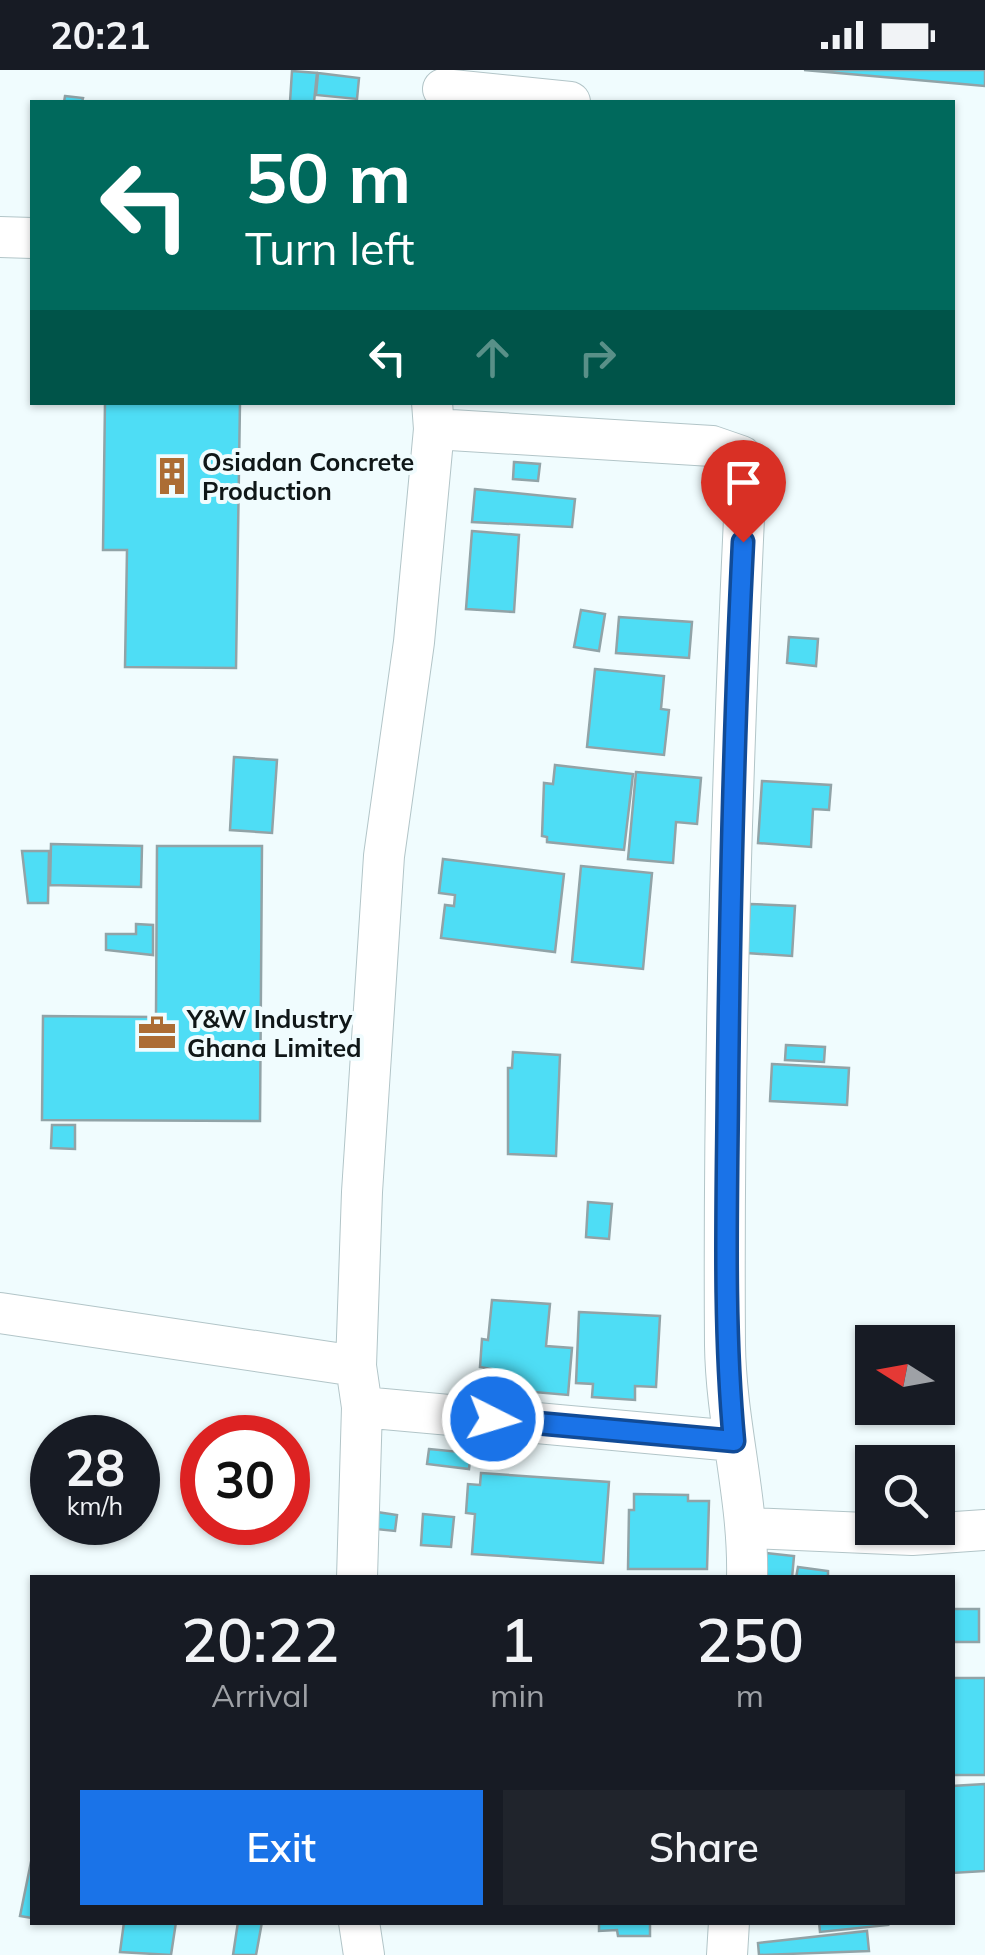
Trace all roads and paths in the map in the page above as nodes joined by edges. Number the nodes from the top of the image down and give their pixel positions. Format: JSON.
{"nodes":[{"id":1,"x":442,"y":87,"type":"edge"},
{"id":2,"x":553,"y":100,"type":"edge"},
{"id":3,"x":0,"y":237,"type":"edge"},
{"id":4,"x":30,"y":238,"type":"edge"},
{"id":5,"x":433,"y":416,"type":"edge"},
{"id":6,"x":0,"y":1313,"type":"edge"},
{"id":7,"x":356,"y":1366,"type":"junction"},
{"id":8,"x":362,"y":1407,"type":"junction"},
{"id":9,"x":734,"y":1441,"type":"junction"},
{"id":10,"x":748,"y":1528,"type":"junction"},
{"id":11,"x":985,"y":1530,"type":"edge"},
{"id":12,"x":358,"y":1575,"type":"edge"},
{"id":13,"x":747,"y":1575,"type":"edge"},
{"id":14,"x":359,"y":1925,"type":"edge"},
{"id":15,"x":730,"y":1925,"type":"edge"},
{"id":16,"x":364,"y":1955,"type":"edge"},
{"id":17,"x":727,"y":1955,"type":"edge"}],
"edges":[{"from":1,"to":2,"type":"street"},
{"from":3,"to":4,"type":"street"},
{"from":5,"to":7,"type":"street"},
{"from":5,"to":9,"type":"street"},
{"from":6,"to":7,"type":"street"},
{"from":7,"to":8,"type":"street"},
{"from":8,"to":9,"type":"street"},
{"from":8,"to":12,"type":"street"},
{"from":9,"to":10,"type":"street"},
{"from":10,"to":11,"type":"street"},
{"from":10,"to":13,"type":"street"},
{"from":14,"to":16,"type":"street"},
{"from":15,"to":17,"type":"street"}]}
